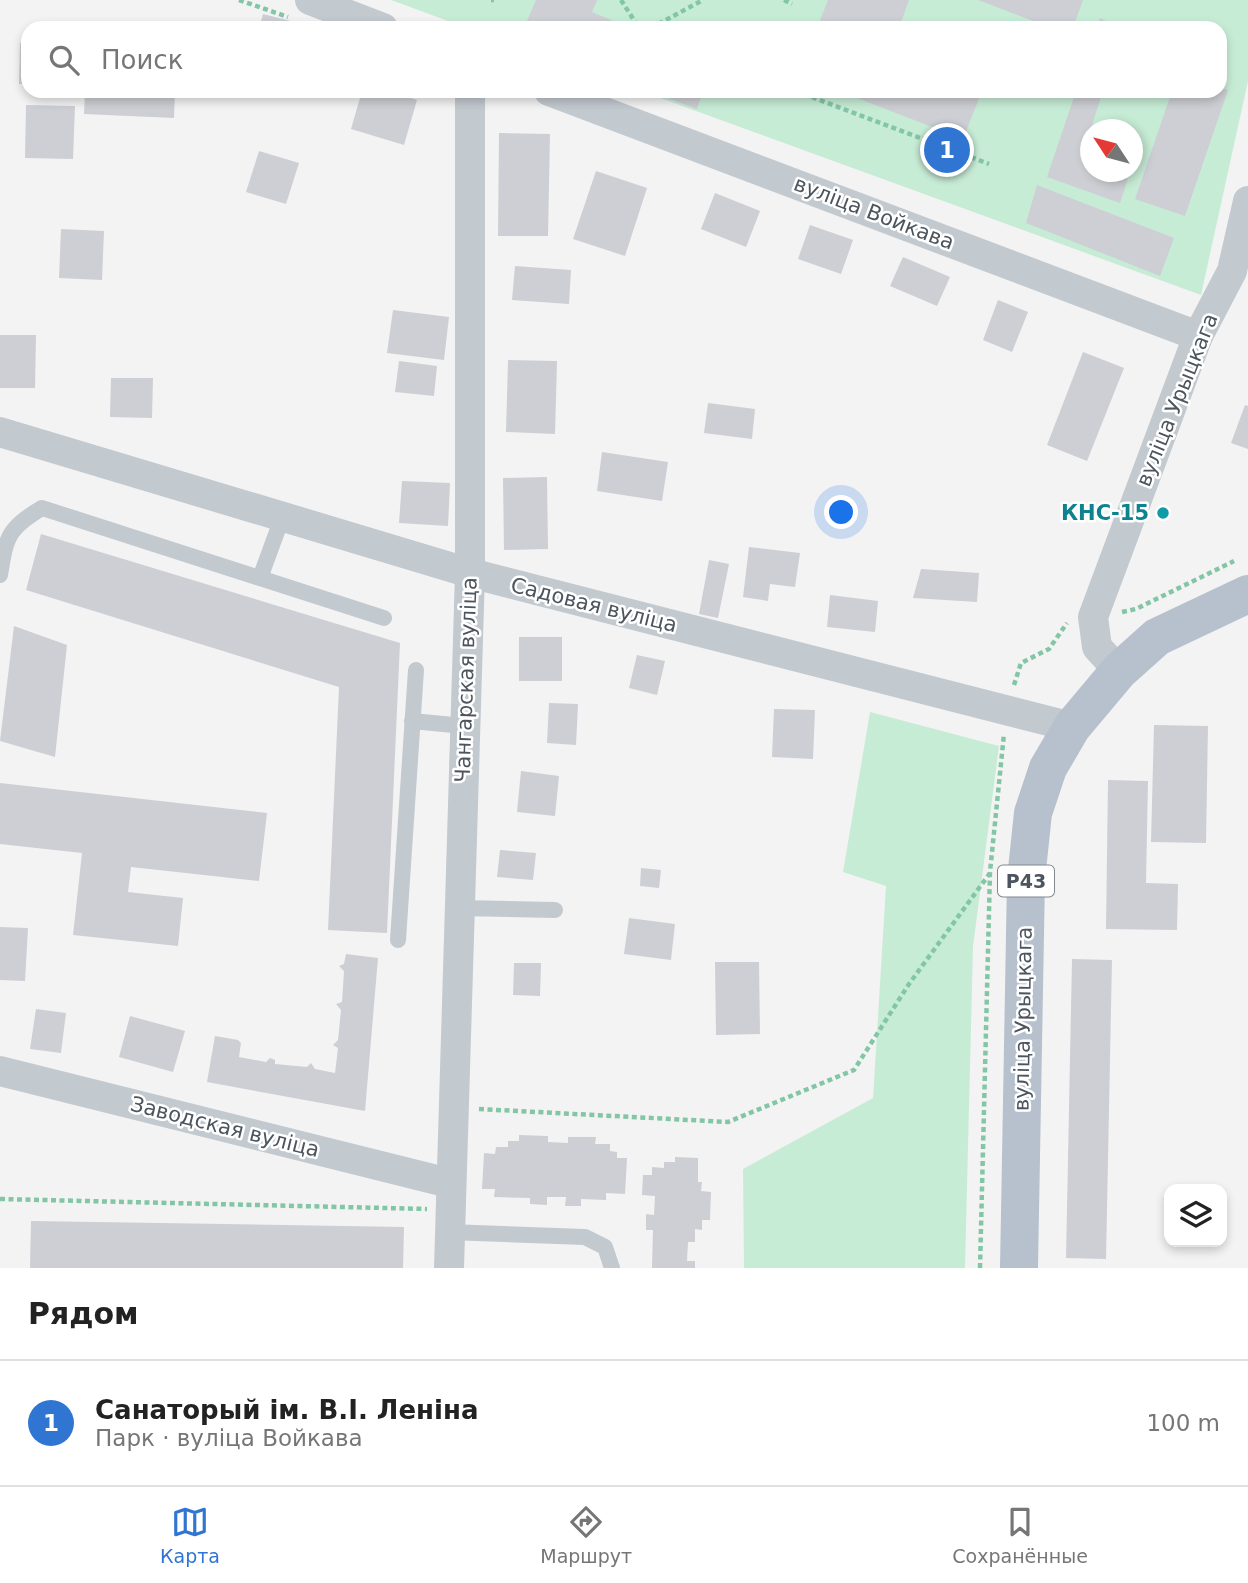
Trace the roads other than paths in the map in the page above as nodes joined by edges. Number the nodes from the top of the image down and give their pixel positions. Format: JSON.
{"nodes":[{"id":1,"x":304,"y":10,"type":"edge"},
{"id":2,"x":352,"y":21,"type":"edge"},
{"id":3,"x":470,"y":98,"type":"edge"},
{"id":4,"x":568,"y":98,"type":"edge"},
{"id":5,"x":1248,"y":201,"type":"edge"},
{"id":6,"x":1198,"y":336,"type":"junction"},
{"id":7,"x":0,"y":432,"type":"edge"},
{"id":8,"x":282,"y":517,"type":"junction"},
{"id":9,"x":470,"y":573,"type":"junction"},
{"id":10,"x":0,"y":575,"type":"edge"},
{"id":11,"x":260,"y":578,"type":"junction"},
{"id":12,"x":1248,"y":594,"type":"edge"},
{"id":13,"x":384,"y":618,"type":"dead end"},
{"id":14,"x":416,"y":670,"type":"dead end"},
{"id":15,"x":1119,"y":671,"type":"junction"},
{"id":16,"x":412,"y":721,"type":"junction"},
{"id":17,"x":464,"y":726,"type":"junction"},
{"id":18,"x":1072,"y":727,"type":"junction"},
{"id":19,"x":458,"y":908,"type":"junction"},
{"id":20,"x":555,"y":910,"type":"dead end"},
{"id":21,"x":398,"y":940,"type":"dead end"},
{"id":22,"x":0,"y":1071,"type":"edge"},
{"id":23,"x":449,"y":1183,"type":"junction"},
{"id":24,"x":442,"y":1220,"type":"junction"},
{"id":25,"x":449,"y":1268,"type":"edge"},
{"id":26,"x":612,"y":1268,"type":"edge"},
{"id":27,"x":1019,"y":1268,"type":"edge"}],
"edges":[{"from":1,"to":2,"type":"street"},
{"from":3,"to":9,"type":"street","name":"Чангарская вуліца"},
{"from":4,"to":6,"type":"street","name":"вуліца Войкава"},
{"from":5,"to":6,"type":"street","name":"вуліца Урыцкага"},
{"from":6,"to":15,"type":"street","name":"вуліца Урыцкага"},
{"from":7,"to":8,"type":"street","name":"Садовая вуліца"},
{"from":8,"to":9,"type":"street","name":"Садовая вуліца"},
{"from":8,"to":11,"type":"lane"},
{"from":9,"to":17,"type":"street","name":"Чангарская вуліца"},
{"from":9,"to":18,"type":"street","name":"Садовая вуліца"},
{"from":10,"to":11,"type":"lane"},
{"from":11,"to":13,"type":"lane"},
{"from":12,"to":15,"type":"main road","name":"вуліца Урыцкага","number":"Р43"},
{"from":14,"to":16,"type":"lane"},
{"from":15,"to":18,"type":"main road","name":"вуліца Урыцкага","number":"Р43"},
{"from":16,"to":17,"type":"lane"},
{"from":16,"to":21,"type":"lane"},
{"from":17,"to":19,"type":"street","name":"Чангарская вуліца"},
{"from":18,"to":27,"type":"main road","name":"вуліца Урыцкага","number":"Р43"},
{"from":19,"to":20,"type":"lane"},
{"from":19,"to":23,"type":"street","name":"Чангарская вуліца"},
{"from":22,"to":23,"type":"street","name":"Заводская вуліца"},
{"from":23,"to":24,"type":"street","name":"Чангарская вуліца"},
{"from":24,"to":25,"type":"street","name":"Чангарская вуліца"},
{"from":24,"to":26,"type":"lane"}]}
